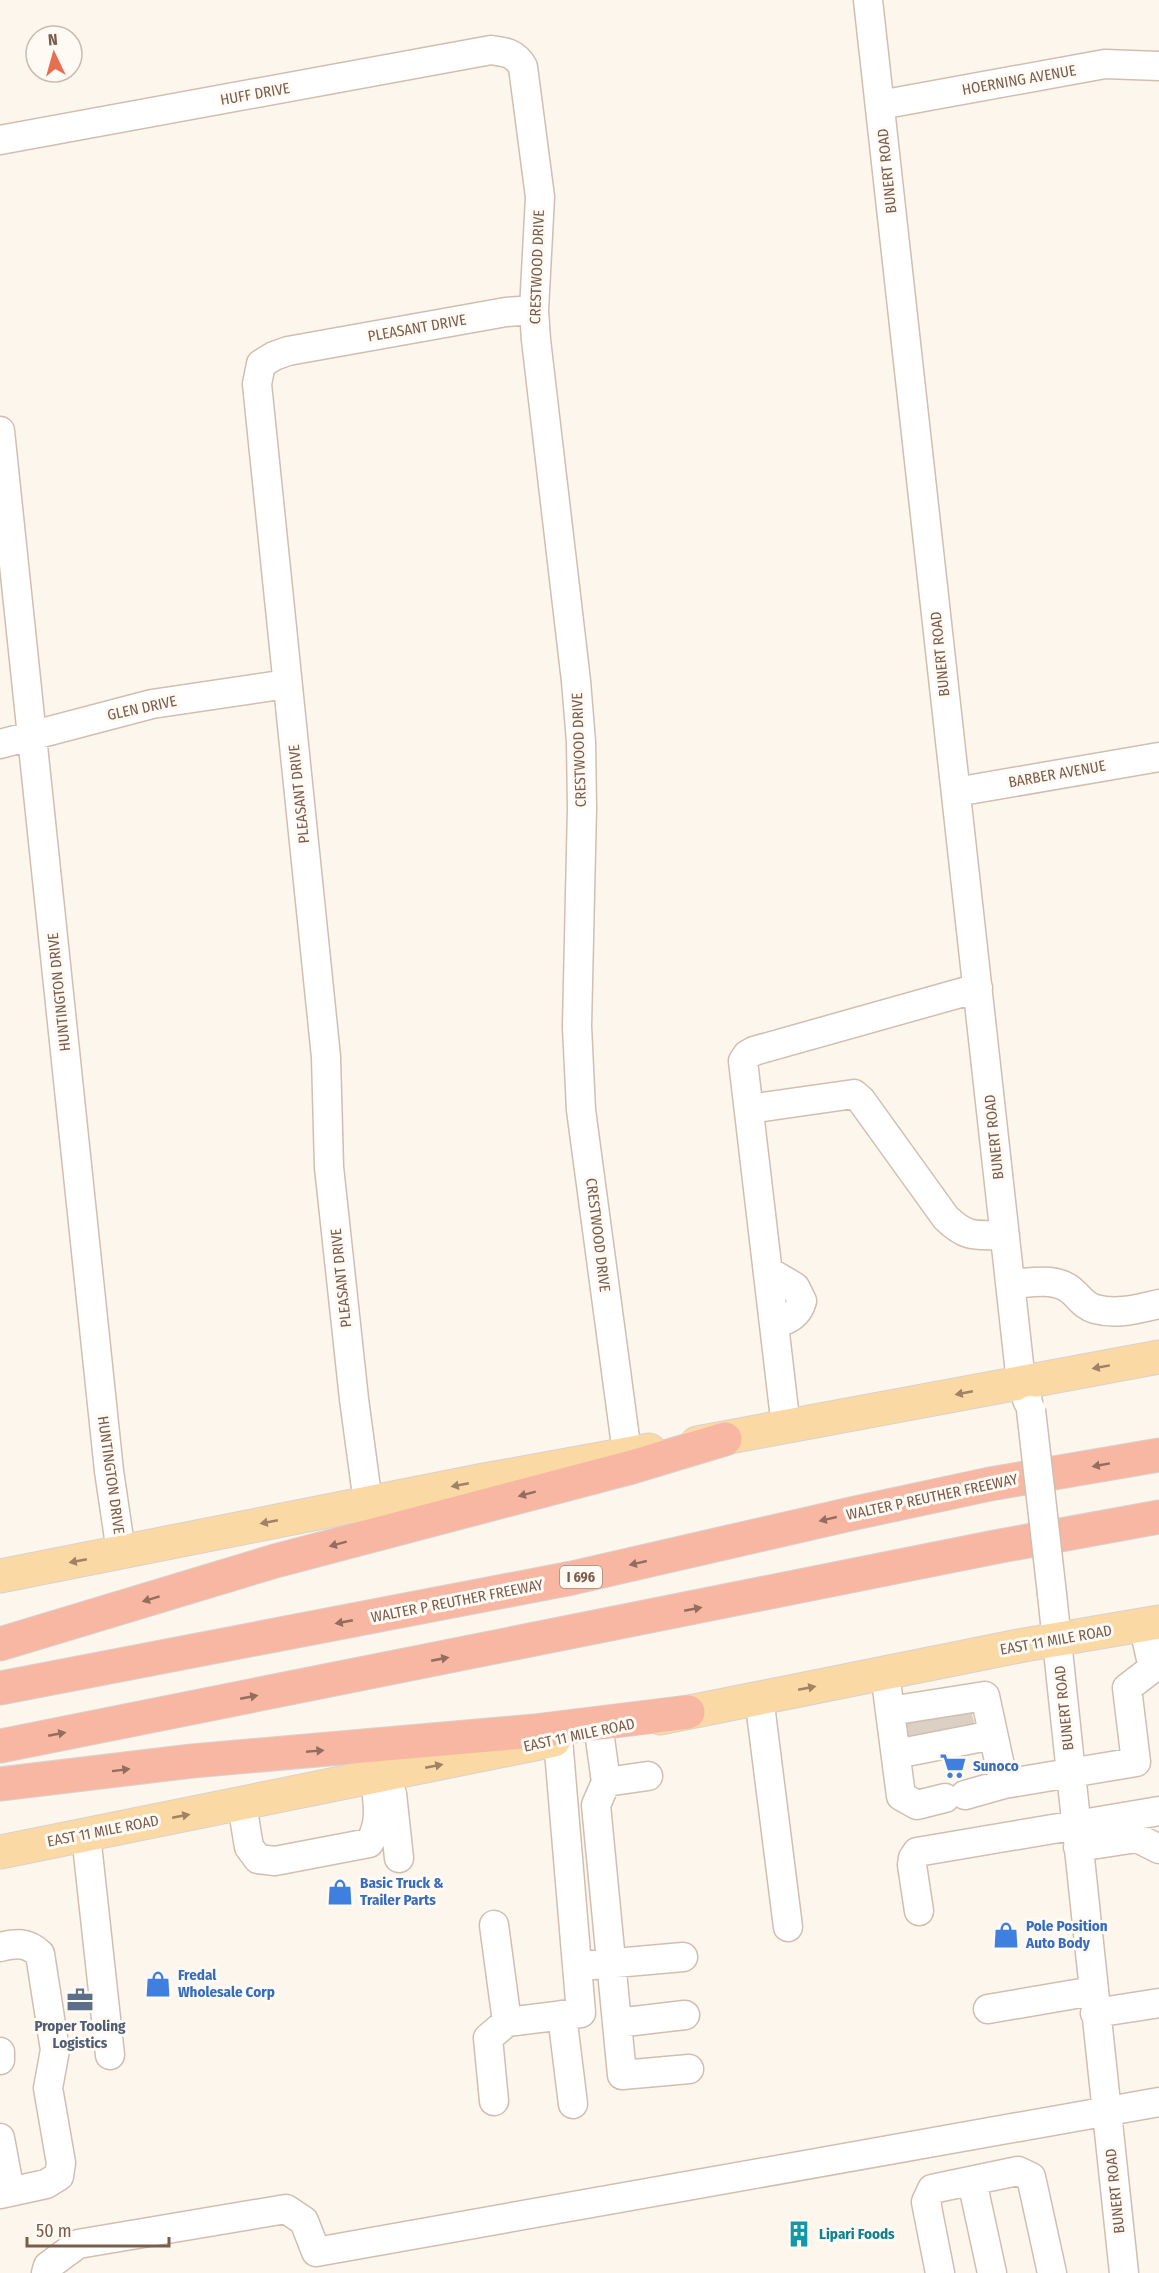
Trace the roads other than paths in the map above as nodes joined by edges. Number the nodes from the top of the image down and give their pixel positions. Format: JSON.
{"nodes":[{"id":1,"x":868,"y":0,"type":"edge"},
{"id":2,"x":511,"y":53,"type":"joint"},
{"id":3,"x":1159,"y":66,"type":"edge"},
{"id":4,"x":880,"y":105,"type":"junction"},
{"id":5,"x":0,"y":140,"type":"edge"},
{"id":6,"x":534,"y":310,"type":"junction"},
{"id":7,"x":0,"y":431,"type":"edge"},
{"id":8,"x":287,"y":684,"type":"junction"},
{"id":9,"x":32,"y":735,"type":"junction"},
{"id":10,"x":0,"y":744,"type":"edge"},
{"id":11,"x":1159,"y":757,"type":"edge"},
{"id":12,"x":956,"y":792,"type":"junction"},
{"id":13,"x":978,"y":988,"type":"junction"},
{"id":14,"x":749,"y":1109,"type":"junction"},
{"id":15,"x":1005,"y":1235,"type":"junction"},
{"id":16,"x":1010,"y":1284,"type":"junction"},
{"id":17,"x":1159,"y":1304,"type":"edge"},
{"id":18,"x":1159,"y":1357,"type":"edge"},
{"id":19,"x":1026,"y":1396,"type":"junction"},
{"id":20,"x":786,"y":1427,"type":"junction"},
{"id":21,"x":725,"y":1439,"type":"junction"},
{"id":22,"x":627,"y":1453,"type":"junction"},
{"id":23,"x":1159,"y":1455,"type":"edge"},
{"id":24,"x":368,"y":1503,"type":"junction"},
{"id":25,"x":1159,"y":1517,"type":"edge"},
{"id":26,"x":121,"y":1552,"type":"junction"},
{"id":27,"x":0,"y":1576,"type":"edge"},
{"id":28,"x":1151,"y":1623,"type":"edge"},
{"id":29,"x":1057,"y":1639,"type":"junction"},
{"id":30,"x":0,"y":1644,"type":"edge"},
{"id":31,"x":1156,"y":1667,"type":"edge"},
{"id":32,"x":885,"y":1673,"type":"junction"},
{"id":33,"x":0,"y":1688,"type":"edge"},
{"id":34,"x":759,"y":1697,"type":"junction"},
{"id":35,"x":688,"y":1712,"type":"junction"},
{"id":36,"x":931,"y":1726,"type":"junction"},
{"id":37,"x":599,"y":1731,"type":"junction"},
{"id":38,"x":993,"y":1735,"type":"junction"},
{"id":39,"x":558,"y":1739,"type":"junction"},
{"id":40,"x":0,"y":1746,"type":"edge"},
{"id":41,"x":1072,"y":1773,"type":"junction"},
{"id":42,"x":383,"y":1776,"type":"junction"},
{"id":43,"x":648,"y":1776,"type":"dead end"},
{"id":44,"x":606,"y":1782,"type":"junction"},
{"id":45,"x":0,"y":1784,"type":"edge"},
{"id":46,"x":976,"y":1791,"type":"junction"},
{"id":47,"x":242,"y":1804,"type":"junction"},
{"id":48,"x":917,"y":1805,"type":"junction"},
{"id":49,"x":1159,"y":1811,"type":"edge"},
{"id":50,"x":86,"y":1835,"type":"junction"},
{"id":51,"x":1077,"y":1837,"type":"junction"},
{"id":52,"x":1159,"y":1850,"type":"edge"},
{"id":53,"x":0,"y":1852,"type":"edge"},
{"id":54,"x":399,"y":1858,"type":"dead end"},
{"id":55,"x":919,"y":1911,"type":"dead end"},
{"id":56,"x":494,"y":1925,"type":"dead end"},
{"id":57,"x":788,"y":1927,"type":"dead end"},
{"id":58,"x":0,"y":1947,"type":"edge"},
{"id":59,"x":683,"y":1956,"type":"dead end"},
{"id":60,"x":611,"y":1964,"type":"junction"},
{"id":61,"x":577,"y":1966,"type":"junction"},
{"id":62,"x":1094,"y":2002,"type":"junction"},
{"id":63,"x":1159,"y":2003,"type":"edge"},
{"id":64,"x":988,"y":2009,"type":"dead end"},
{"id":65,"x":562,"y":2015,"type":"junction"},
{"id":66,"x":685,"y":2015,"type":"dead end"},
{"id":67,"x":507,"y":2022,"type":"junction"},
{"id":68,"x":617,"y":2024,"type":"junction"},
{"id":69,"x":0,"y":2052,"type":"edge"},
{"id":70,"x":110,"y":2055,"type":"dead end"},
{"id":71,"x":0,"y":2060,"type":"edge"},
{"id":72,"x":688,"y":2069,"type":"dead end"},
{"id":73,"x":494,"y":2101,"type":"dead end"},
{"id":74,"x":1159,"y":2102,"type":"edge"},
{"id":75,"x":573,"y":2104,"type":"dead end"},
{"id":76,"x":1106,"y":2111,"type":"junction"},
{"id":77,"x":0,"y":2138,"type":"edge"},
{"id":78,"x":972,"y":2181,"type":"junction"},
{"id":79,"x":5,"y":2193,"type":"edge"},
{"id":80,"x":46,"y":2273,"type":"edge"},
{"id":81,"x":940,"y":2273,"type":"edge"},
{"id":82,"x":992,"y":2273,"type":"edge"},
{"id":83,"x":1052,"y":2273,"type":"edge"},
{"id":84,"x":1124,"y":2273,"type":"edge"}],
"edges":[{"from":1,"to":4,"type":"street","name":"BUNERT ROAD"},
{"from":2,"to":5,"type":"street","name":"HUFF DRIVE"},
{"from":2,"to":6,"type":"street","name":"CRESTWOOD DRIVE"},
{"from":3,"to":4,"type":"street","name":"HOERNING AVENUE"},
{"from":4,"to":12,"type":"street","name":"BUNERT ROAD"},
{"from":6,"to":8,"type":"street","name":"PLEASANT DRIVE"},
{"from":6,"to":22,"type":"street","name":"CRESTWOOD DRIVE"},
{"from":7,"to":9,"type":"street","name":"HUNTINGTON DRIVE"},
{"from":8,"to":9,"type":"street","name":"GLEN DRIVE"},
{"from":8,"to":24,"type":"street","name":"PLEASANT DRIVE"},
{"from":9,"to":10,"type":"street","name":"GLEN DRIVE"},
{"from":9,"to":26,"type":"street","name":"HUNTINGTON DRIVE"},
{"from":11,"to":12,"type":"street","name":"BARBER AVENUE"},
{"from":12,"to":13,"type":"street","name":"BUNERT ROAD"},
{"from":13,"to":14,"type":"street"},
{"from":13,"to":15,"type":"street","name":"BUNERT ROAD"},
{"from":14,"to":15,"type":"street"},
{"from":14,"to":20,"type":"street"},
{"from":15,"to":16,"type":"street","name":"BUNERT ROAD"},
{"from":16,"to":17,"type":"street"},
{"from":16,"to":19,"type":"street","name":"BUNERT ROAD"},
{"from":18,"to":19,"type":"main road","one_way":true},
{"from":19,"to":20,"type":"main road","one_way":true},
{"from":19,"to":29,"type":"street","name":"BUNERT ROAD","bridge":true},
{"from":20,"to":21,"type":"main road"},
{"from":21,"to":22,"type":"main road"},
{"from":21,"to":30,"type":"highway","one_way":true},
{"from":22,"to":24,"type":"main road","one_way":true},
{"from":23,"to":33,"type":"highway","name":"WALTER P REUTHER FREEWAY","number":"I 696","one_way":true},
{"from":24,"to":26,"type":"main road","one_way":true},
{"from":40,"to":25,"type":"highway","one_way":true},
{"from":26,"to":27,"type":"main road","one_way":true},
{"from":28,"to":29,"type":"main road","name":"EAST 11 MILE ROAD"},
{"from":28,"to":31,"type":"street"},
{"from":29,"to":32,"type":"main road","name":"EAST 11 MILE ROAD"},
{"from":29,"to":41,"type":"street","name":"BUNERT ROAD"},
{"from":31,"to":41,"type":"street"},
{"from":34,"to":32,"type":"main road","name":"EAST 11 MILE ROAD","one_way":true},
{"from":32,"to":36,"type":"street"},
{"from":34,"to":35,"type":"main road","name":"EAST 11 MILE ROAD"},
{"from":34,"to":57,"type":"street"},
{"from":35,"to":37,"type":"main road","name":"EAST 11 MILE ROAD"},
{"from":45,"to":35,"type":"highway","one_way":true},
{"from":36,"to":38,"type":"street"},
{"from":36,"to":38,"type":"street"},
{"from":36,"to":48,"type":"street"},
{"from":37,"to":39,"type":"main road","name":"EAST 11 MILE ROAD"},
{"from":37,"to":44,"type":"street"},
{"from":38,"to":46,"type":"street"},
{"from":42,"to":39,"type":"main road","name":"EAST 11 MILE ROAD","one_way":true},
{"from":39,"to":61,"type":"street"},
{"from":41,"to":46,"type":"street"},
{"from":41,"to":51,"type":"street","name":"BUNERT ROAD"},
{"from":42,"to":47,"type":"main road","name":"EAST 11 MILE ROAD"},
{"from":42,"to":47,"type":"street"},
{"from":42,"to":54,"type":"street"},
{"from":43,"to":44,"type":"street"},
{"from":44,"to":60,"type":"street"},
{"from":46,"to":48,"type":"street"},
{"from":46,"to":48,"type":"street"},
{"from":50,"to":47,"type":"main road","name":"EAST 11 MILE ROAD","one_way":true},
{"from":49,"to":51,"type":"street"},
{"from":50,"to":53,"type":"main road","name":"EAST 11 MILE ROAD"},
{"from":50,"to":70,"type":"street"},
{"from":51,"to":52,"type":"street"},
{"from":51,"to":55,"type":"street"},
{"from":51,"to":62,"type":"street","name":"BUNERT ROAD"},
{"from":56,"to":67,"type":"street"},
{"from":58,"to":79,"type":"street"},
{"from":59,"to":60,"type":"street"},
{"from":60,"to":61,"type":"street"},
{"from":60,"to":68,"type":"street"},
{"from":61,"to":65,"type":"street"},
{"from":62,"to":63,"type":"street"},
{"from":62,"to":64,"type":"street"},
{"from":62,"to":76,"type":"street","name":"BUNERT ROAD"},
{"from":65,"to":67,"type":"street"},
{"from":65,"to":75,"type":"street"},
{"from":66,"to":68,"type":"street"},
{"from":67,"to":73,"type":"street"},
{"from":68,"to":72,"type":"street"},
{"from":69,"to":71,"type":"street"},
{"from":74,"to":76,"type":"street"},
{"from":76,"to":80,"type":"street"},
{"from":76,"to":84,"type":"street","name":"BUNERT ROAD"},
{"from":77,"to":79,"type":"street"},
{"from":78,"to":81,"type":"street"},
{"from":78,"to":82,"type":"street"},
{"from":78,"to":83,"type":"street"}]}
